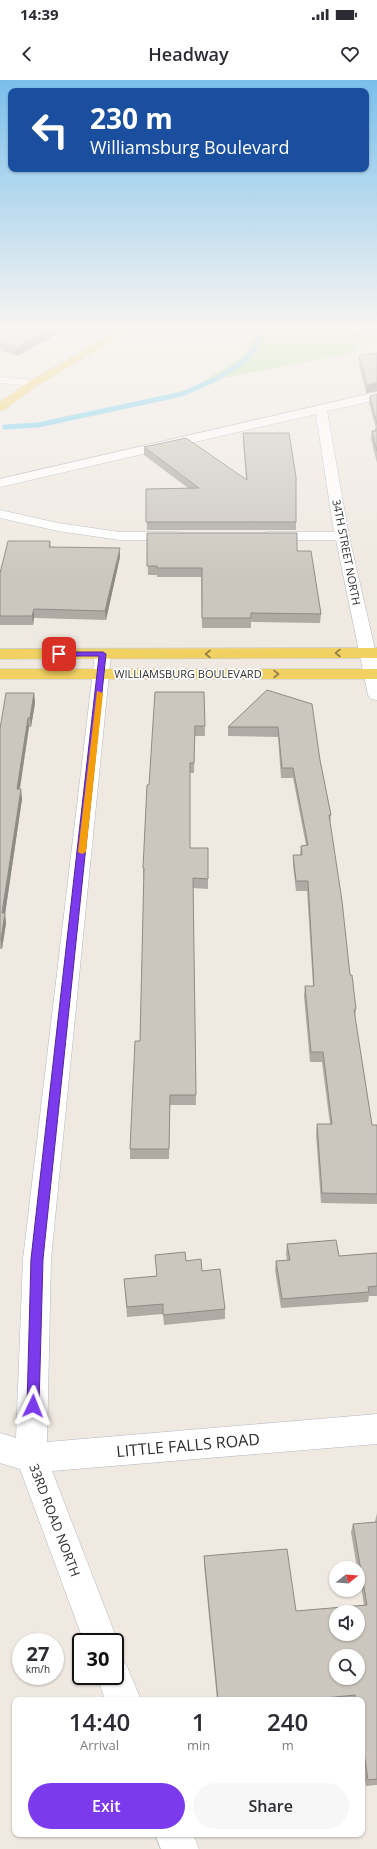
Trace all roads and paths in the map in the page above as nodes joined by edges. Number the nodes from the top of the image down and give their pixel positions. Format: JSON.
{"nodes":[{"id":1,"x":321,"y":408,"type":"edge"},
{"id":2,"x":319,"y":409,"type":"edge"},
{"id":3,"x":0,"y":483,"type":"edge"},
{"id":4,"x":0,"y":514,"type":"edge"},
{"id":5,"x":191,"y":536,"type":"edge"},
{"id":6,"x":255,"y":536,"type":"edge"},
{"id":7,"x":342,"y":536,"type":"junction"},
{"id":8,"x":373,"y":653,"type":"edge"},
{"id":9,"x":0,"y":654,"type":"edge"},
{"id":10,"x":102,"y":664,"type":"junction"},
{"id":11,"x":0,"y":674,"type":"edge"},
{"id":12,"x":375,"y":674,"type":"edge"},
{"id":13,"x":377,"y":695,"type":"edge"},
{"id":14,"x":377,"y":1429,"type":"edge"},
{"id":15,"x":0,"y":1448,"type":"edge"},
{"id":16,"x":32,"y":1458,"type":"junction"},
{"id":17,"x":98,"y":1633,"type":"edge"},
{"id":18,"x":117,"y":1685,"type":"edge"},
{"id":19,"x":122,"y":1697,"type":"edge"},
{"id":20,"x":175,"y":1837,"type":"edge"},
{"id":21,"x":180,"y":1849,"type":"edge"}],
"edges":[{"from":1,"to":7,"type":"street","name":"34TH STREET NORTH"},
{"from":2,"to":3,"type":"street"},
{"from":4,"to":5,"type":"street"},
{"from":6,"to":7,"type":"street"},
{"from":7,"to":8,"type":"street","name":"34TH STREET NORTH"},
{"from":8,"to":10,"type":"main road","name":"WILLIAMSBURG BOULEVARD","one_way":true},
{"from":8,"to":12,"type":"street","name":"34TH STREET NORTH"},
{"from":9,"to":10,"type":"main road","name":"WILLIAMSBURG BOULEVARD"},
{"from":10,"to":11,"type":"main road","name":"WILLIAMSBURG BOULEVARD"},
{"from":10,"to":12,"type":"main road","name":"WILLIAMSBURG BOULEVARD","one_way":true},
{"from":10,"to":16,"type":"street","name":"33RD ROAD NORTH"},
{"from":12,"to":13,"type":"street","name":"34TH STREET NORTH"},
{"from":14,"to":16,"type":"street","name":"LITTLE FALLS ROAD"},
{"from":15,"to":16,"type":"street","name":"LITTLE FALLS ROAD"},
{"from":16,"to":17,"type":"street","name":"33RD ROAD NORTH"},
{"from":18,"to":19,"type":"street"},
{"from":20,"to":21,"type":"street"}]}
